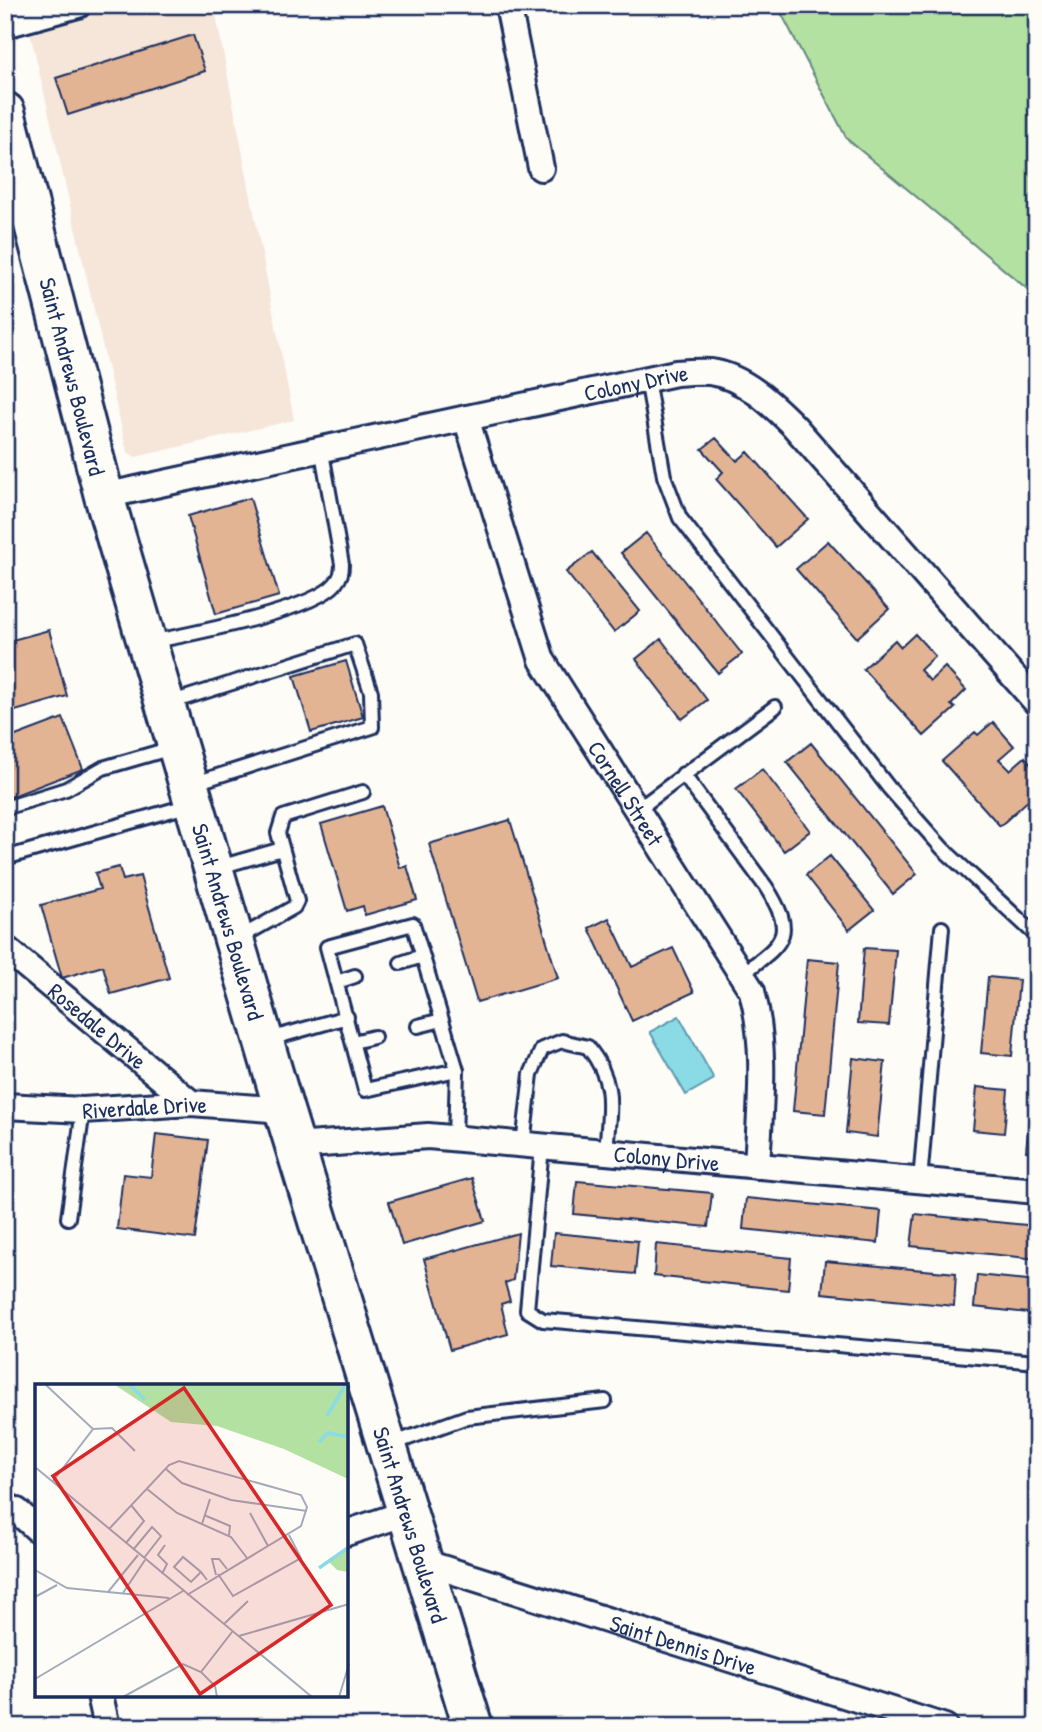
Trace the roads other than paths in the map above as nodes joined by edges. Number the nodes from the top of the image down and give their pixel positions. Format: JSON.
{"nodes":[{"id":1,"x":78,"y":5,"type":"edge"},
{"id":2,"x":508,"y":5,"type":"edge"},
{"id":3,"x":5,"y":25,"type":"edge"},
{"id":4,"x":5,"y":112,"type":"edge"},
{"id":5,"x":541,"y":168,"type":"dead end"},
{"id":6,"x":647,"y":379,"type":"junction"},
{"id":7,"x":466,"y":418,"type":"junction"},
{"id":8,"x":321,"y":447,"type":"junction"},
{"id":9,"x":104,"y":496,"type":"junction"},
{"id":10,"x":147,"y":643,"type":"junction"},
{"id":11,"x":1037,"y":703,"type":"edge"},
{"id":12,"x":165,"y":705,"type":"junction"},
{"id":13,"x":775,"y":707,"type":"dead end"},
{"id":14,"x":178,"y":746,"type":"junction"},
{"id":15,"x":683,"y":774,"type":"junction"},
{"id":16,"x":363,"y":792,"type":"dead end"},
{"id":17,"x":191,"y":794,"type":"junction"},
{"id":18,"x":5,"y":808,"type":"edge"},
{"id":19,"x":637,"y":810,"type":"junction"},
{"id":20,"x":282,"y":849,"type":"junction"},
{"id":21,"x":5,"y":858,"type":"edge"},
{"id":22,"x":214,"y":869,"type":"junction"},
{"id":23,"x":942,"y":928,"type":"dead end"},
{"id":24,"x":1037,"y":936,"type":"edge"},
{"id":25,"x":234,"y":940,"type":"junction"},
{"id":26,"x":5,"y":948,"type":"edge"},
{"id":27,"x":422,"y":956,"type":"junction"},
{"id":28,"x":401,"y":962,"type":"dead end"},
{"id":29,"x":741,"y":975,"type":"junction"},
{"id":30,"x":355,"y":976,"type":"dead end"},
{"id":31,"x":337,"y":982,"type":"junction"},
{"id":32,"x":347,"y":1017,"type":"junction"},
{"id":33,"x":442,"y":1020,"type":"junction"},
{"id":34,"x":418,"y":1026,"type":"dead end"},
{"id":35,"x":374,"y":1037,"type":"dead end"},
{"id":36,"x":264,"y":1041,"type":"junction"},
{"id":37,"x":353,"y":1042,"type":"junction"},
{"id":38,"x":457,"y":1070,"type":"junction"},
{"id":39,"x":191,"y":1103,"type":"junction"},
{"id":40,"x":5,"y":1106,"type":"edge"},
{"id":41,"x":83,"y":1110,"type":"junction"},
{"id":42,"x":284,"y":1110,"type":"junction"},
{"id":43,"x":455,"y":1139,"type":"junction"},
{"id":44,"x":295,"y":1146,"type":"junction"},
{"id":45,"x":533,"y":1146,"type":"junction"},
{"id":46,"x":606,"y":1152,"type":"junction"},
{"id":47,"x":757,"y":1166,"type":"junction"},
{"id":48,"x":920,"y":1181,"type":"junction"},
{"id":49,"x":1037,"y":1191,"type":"edge"},
{"id":50,"x":68,"y":1218,"type":"dead end"},
{"id":51,"x":1037,"y":1362,"type":"edge"},
{"id":52,"x":605,"y":1401,"type":"dead end"},
{"id":53,"x":386,"y":1446,"type":"junction"},
{"id":54,"x":5,"y":1505,"type":"edge"},
{"id":55,"x":406,"y":1513,"type":"junction"},
{"id":56,"x":35,"y":1527,"type":"edge"},
{"id":57,"x":348,"y":1532,"type":"edge"},
{"id":58,"x":422,"y":1562,"type":"junction"},
{"id":59,"x":100,"y":1697,"type":"edge"},
{"id":60,"x":107,"y":1727,"type":"edge"},
{"id":61,"x":472,"y":1727,"type":"edge"},
{"id":62,"x":945,"y":1727,"type":"edge"}],
"edges":[{"from":1,"to":3,"type":"street"},
{"from":2,"to":5,"type":"street"},
{"from":4,"to":9,"type":"main road","name":"Saint Andrews Boulevard"},
{"from":6,"to":7,"type":"street","name":"Colony Drive"},
{"from":6,"to":11,"type":"street","name":"Colony Drive"},
{"from":6,"to":24,"type":"lane"},
{"from":7,"to":8,"type":"street","name":"Colony Drive"},
{"from":7,"to":19,"type":"street","name":"Cornell Street"},
{"from":8,"to":9,"type":"street","name":"Colony Drive"},
{"from":8,"to":10,"type":"lane"},
{"from":9,"to":10,"type":"main road","name":"Saint Andrews Boulevard"},
{"from":10,"to":12,"type":"main road","name":"Saint Andrews Boulevard"},
{"from":12,"to":14,"type":"main road","name":"Saint Andrews Boulevard"},
{"from":12,"to":17,"type":"lane"},
{"from":13,"to":15,"type":"lane"},
{"from":14,"to":17,"type":"main road","name":"Saint Andrews Boulevard"},
{"from":14,"to":18,"type":"lane"},
{"from":15,"to":19,"type":"lane"},
{"from":15,"to":29,"type":"lane"},
{"from":16,"to":20,"type":"lane"},
{"from":17,"to":21,"type":"lane"},
{"from":17,"to":22,"type":"main road","name":"Saint Andrews Boulevard"},
{"from":19,"to":29,"type":"street","name":"Cornell Street"},
{"from":20,"to":22,"type":"lane"},
{"from":20,"to":25,"type":"lane"},
{"from":22,"to":25,"type":"main road","name":"Saint Andrews Boulevard"},
{"from":23,"to":48,"type":"lane"},
{"from":25,"to":36,"type":"main road","name":"Saint Andrews Boulevard"},
{"from":26,"to":39,"type":"street","name":"Rosedale Drive"},
{"from":27,"to":28,"type":"lane"},
{"from":27,"to":31,"type":"lane"},
{"from":27,"to":33,"type":"lane"},
{"from":29,"to":47,"type":"street","name":"Cornell Street"},
{"from":30,"to":31,"type":"lane"},
{"from":31,"to":32,"type":"lane"},
{"from":32,"to":36,"type":"lane"},
{"from":32,"to":37,"type":"lane"},
{"from":33,"to":34,"type":"lane"},
{"from":33,"to":38,"type":"lane"},
{"from":35,"to":37,"type":"lane"},
{"from":36,"to":42,"type":"main road","name":"Saint Andrews Boulevard"},
{"from":37,"to":38,"type":"lane"},
{"from":38,"to":43,"type":"lane"},
{"from":39,"to":41,"type":"street","name":"Riverdale Drive"},
{"from":39,"to":42,"type":"street","name":"Riverdale Drive"},
{"from":40,"to":41,"type":"street","name":"Riverdale Drive"},
{"from":41,"to":50,"type":"lane"},
{"from":42,"to":44,"type":"main road","name":"Saint Andrews Boulevard"},
{"from":43,"to":44,"type":"street","name":"Colony Drive"},
{"from":43,"to":45,"type":"street","name":"Colony Drive"},
{"from":44,"to":53,"type":"main road","name":"Saint Andrews Boulevard"},
{"from":45,"to":46,"type":"street","name":"Colony Drive"},
{"from":45,"to":46,"type":"lane"},
{"from":45,"to":51,"type":"lane"},
{"from":46,"to":47,"type":"street","name":"Colony Drive"},
{"from":47,"to":48,"type":"street","name":"Colony Drive"},
{"from":48,"to":49,"type":"street","name":"Colony Drive"},
{"from":52,"to":53,"type":"lane"},
{"from":53,"to":55,"type":"main road","name":"Saint Andrews Boulevard"},
{"from":54,"to":56,"type":"street"},
{"from":55,"to":57,"type":"street"},
{"from":55,"to":58,"type":"main road","name":"Saint Andrews Boulevard"},
{"from":58,"to":61,"type":"main road","name":"Saint Andrews Boulevard"},
{"from":58,"to":62,"type":"street","name":"Saint Dennis Drive"},
{"from":59,"to":60,"type":"street"}]}
